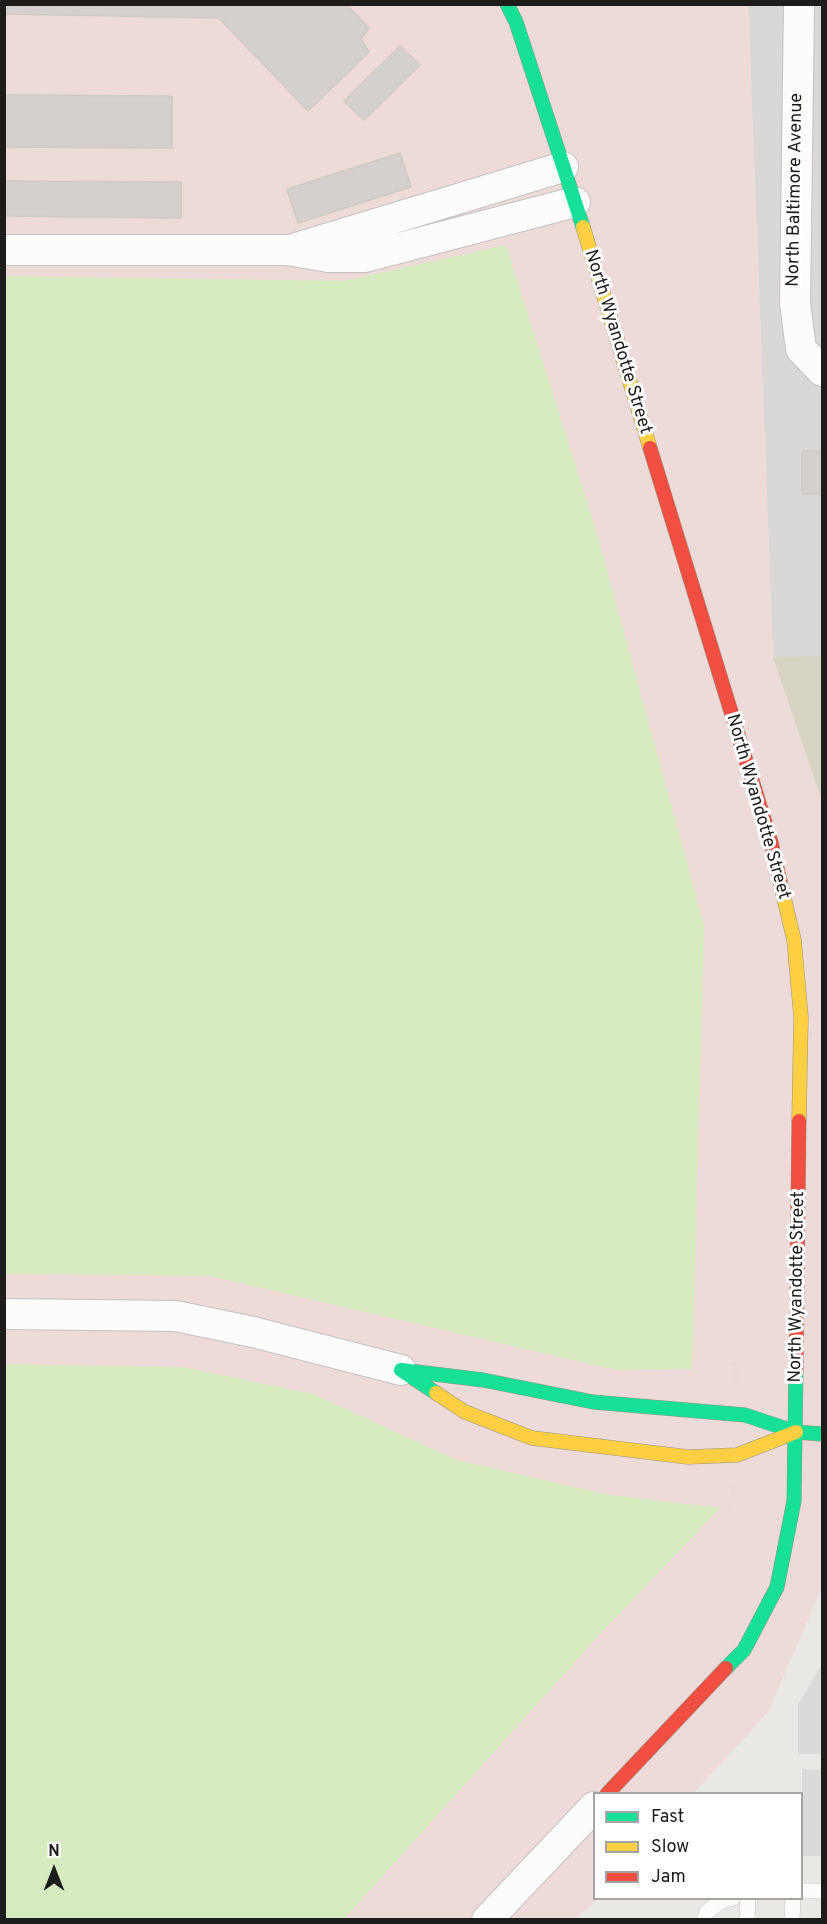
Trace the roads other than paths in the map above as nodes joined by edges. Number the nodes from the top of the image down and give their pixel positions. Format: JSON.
{"nodes":[{"id":1,"x":507,"y":4,"type":"edge"},
{"id":2,"x":799,"y":4,"type":"edge"},
{"id":3,"x":563,"y":167,"type":"junction"},
{"id":4,"x":574,"y":202,"type":"junction"},
{"id":5,"x":4,"y":250,"type":"edge"},
{"id":6,"x":287,"y":250,"type":"junction"},
{"id":7,"x":820,"y":370,"type":"edge"},
{"id":8,"x":4,"y":1314,"type":"edge"},
{"id":9,"x":401,"y":1370,"type":"junction"},
{"id":10,"x":796,"y":1432,"type":"junction"},
{"id":11,"x":822,"y":1434,"type":"edge"},
{"id":12,"x":609,"y":1792,"type":"edge"},
{"id":13,"x":593,"y":1808,"type":"edge"},
{"id":14,"x":803,"y":1891,"type":"edge"},
{"id":15,"x":822,"y":1891,"type":"edge"},
{"id":16,"x":728,"y":1900,"type":"edge"},
{"id":17,"x":748,"y":1900,"type":"edge"},
{"id":18,"x":793,"y":1900,"type":"edge"},
{"id":19,"x":486,"y":1920,"type":"edge"},
{"id":20,"x":704,"y":1920,"type":"edge"},
{"id":21,"x":747,"y":1920,"type":"edge"},
{"id":22,"x":792,"y":1920,"type":"edge"}],
"edges":[{"from":1,"to":3,"type":"street","name":"North Wyandotte Street"},
{"from":2,"to":7,"type":"street","name":"North Baltimore Avenue"},
{"from":3,"to":4,"type":"street","name":"North Wyandotte Street"},
{"from":3,"to":6,"type":"street"},
{"from":4,"to":6,"type":"street"},
{"from":4,"to":10,"type":"street","name":"North Wyandotte Street"},
{"from":5,"to":6,"type":"street"},
{"from":8,"to":9,"type":"street"},
{"from":9,"to":10,"type":"street"},
{"from":9,"to":10,"type":"street"},
{"from":10,"to":11,"type":"street"},
{"from":10,"to":12,"type":"street","name":"North Wyandotte Street"},
{"from":13,"to":19,"type":"street"},
{"from":14,"to":15,"type":"lane"},
{"from":16,"to":20,"type":"lane"},
{"from":17,"to":21,"type":"lane"},
{"from":18,"to":22,"type":"lane"}]}
